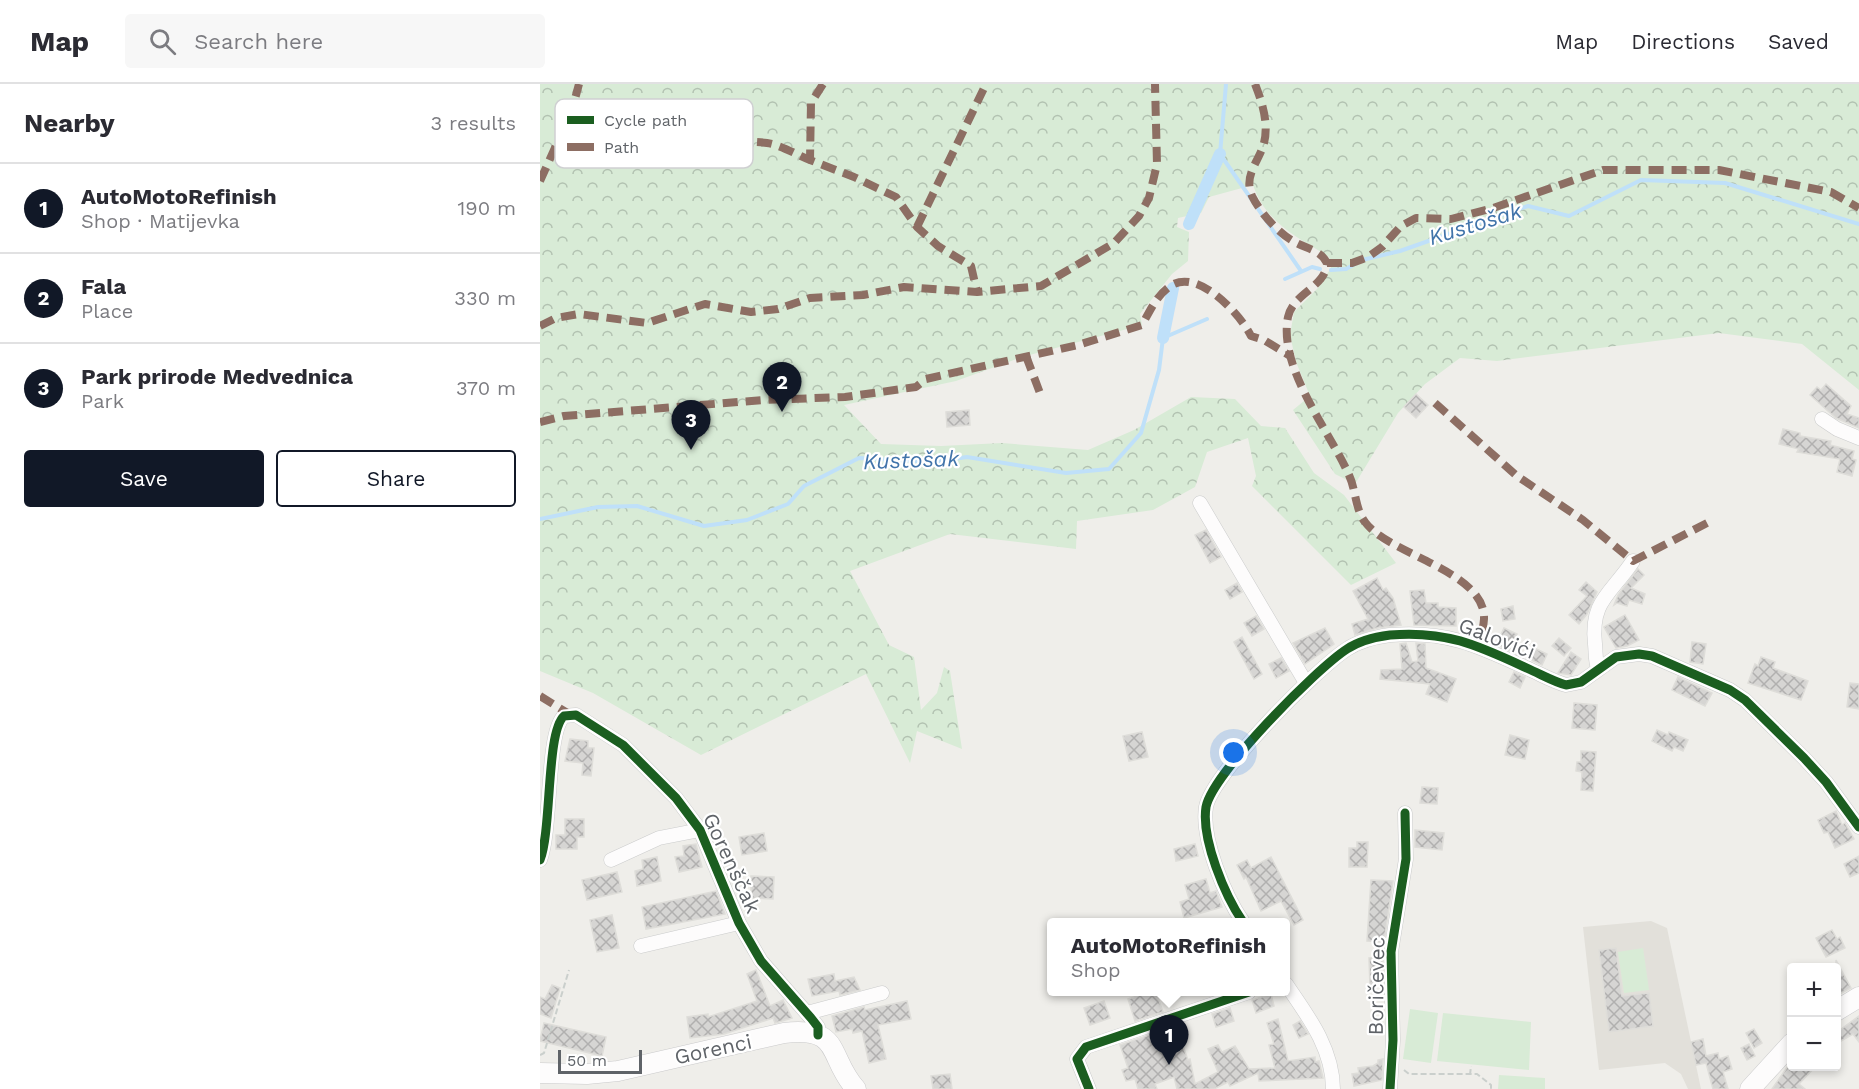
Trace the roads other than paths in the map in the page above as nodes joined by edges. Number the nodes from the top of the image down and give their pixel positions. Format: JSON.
{"nodes":[{"id":1,"x":1822,"y":419,"type":"dead end"},
{"id":2,"x":1859,"y":438,"type":"edge"},
{"id":3,"x":1200,"y":503,"type":"dead end"},
{"id":4,"x":1634,"y":561,"type":"dead end"},
{"id":5,"x":1598,"y":668,"type":"junction"},
{"id":6,"x":1306,"y":683,"type":"junction"},
{"id":7,"x":1405,"y":813,"type":"dead end"},
{"id":8,"x":1859,"y":827,"type":"edge"},
{"id":9,"x":700,"y":830,"type":"junction"},
{"id":10,"x":540,"y":860,"type":"edge"},
{"id":11,"x":611,"y":860,"type":"dead end"},
{"id":12,"x":1241,"y":918,"type":"edge"},
{"id":13,"x":740,"y":923,"type":"junction"},
{"id":14,"x":641,"y":946,"type":"dead end"},
{"id":15,"x":1290,"y":991,"type":"edge"},
{"id":16,"x":882,"y":993,"type":"dead end"},
{"id":17,"x":1237,"y":996,"type":"edge"},
{"id":18,"x":1859,"y":997,"type":"edge"},
{"id":19,"x":1841,"y":1008,"type":"edge"},
{"id":20,"x":807,"y":1013,"type":"junction"},
{"id":21,"x":818,"y":1035,"type":"junction"},
{"id":22,"x":1787,"y":1047,"type":"edge"},
{"id":23,"x":540,"y":1073,"type":"edge"},
{"id":24,"x":856,"y":1089,"type":"edge"},
{"id":25,"x":1089,"y":1089,"type":"edge"},
{"id":26,"x":1334,"y":1089,"type":"edge"},
{"id":27,"x":1390,"y":1089,"type":"edge"},
{"id":28,"x":1750,"y":1089,"type":"edge"}],
"edges":[{"from":1,"to":2,"type":"street"},
{"from":3,"to":6,"type":"street"},
{"from":4,"to":5,"type":"street"},
{"from":5,"to":6,"type":"street","name":"Galovići"},
{"from":5,"to":8,"type":"street","name":"Galovići"},
{"from":6,"to":12,"type":"street","name":"Galovići"},
{"from":7,"to":27,"type":"street","name":"Boričevec"},
{"from":9,"to":10,"type":"street","name":"Gorenščak"},
{"from":9,"to":11,"type":"street","name":"Gorenščak"},
{"from":9,"to":13,"type":"street","name":"Gorenščak"},
{"from":13,"to":14,"type":"street","name":"Gorenščak"},
{"from":13,"to":20,"type":"street","name":"Gorenščak"},
{"from":15,"to":26,"type":"street"},
{"from":16,"to":20,"type":"street"},
{"from":17,"to":25,"type":"street"},
{"from":18,"to":19,"type":"street"},
{"from":20,"to":21,"type":"street","name":"Gorenščak"},
{"from":21,"to":23,"type":"street","name":"Gorenci"},
{"from":21,"to":24,"type":"street"},
{"from":22,"to":28,"type":"street"}]}
